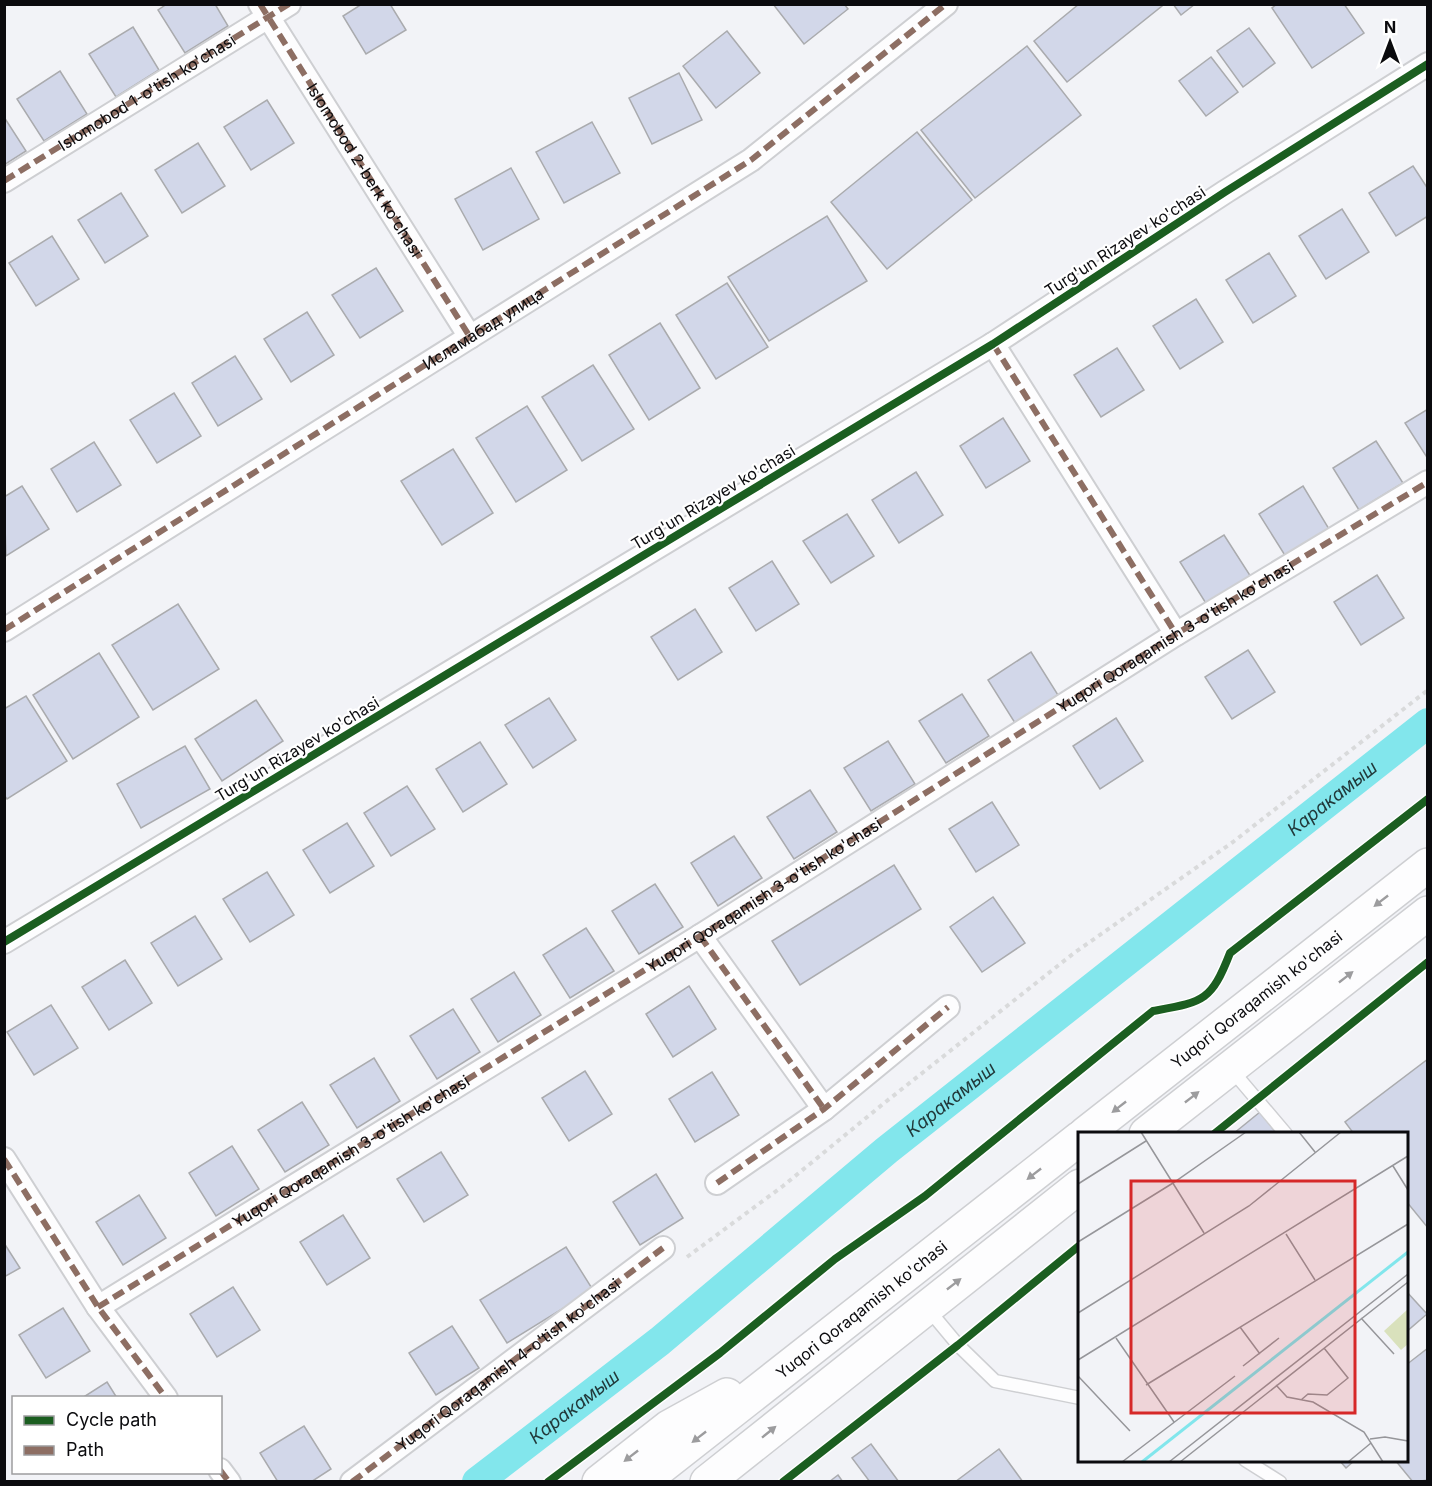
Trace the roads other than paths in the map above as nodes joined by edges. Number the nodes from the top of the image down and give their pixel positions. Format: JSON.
{"nodes":[{"id":1,"x":289,"y":4,"type":"edge"},
{"id":2,"x":946,"y":4,"type":"edge"},
{"id":3,"x":265,"y":12,"type":"edge"},
{"id":4,"x":1428,"y":64,"type":"edge"},
{"id":5,"x":4,"y":181,"type":"edge"},
{"id":6,"x":470,"y":337,"type":"junction"},
{"id":7,"x":993,"y":344,"type":"junction"},
{"id":8,"x":1428,"y":483,"type":"edge"},
{"id":9,"x":4,"y":630,"type":"edge"},
{"id":10,"x":1176,"y":634,"type":"junction"},
{"id":11,"x":1428,"y":865,"type":"edge"},
{"id":12,"x":1428,"y":913,"type":"edge"},
{"id":13,"x":700,"y":936,"type":"junction"},
{"id":14,"x":4,"y":942,"type":"edge"},
{"id":15,"x":948,"y":1006,"type":"dead end"},
{"id":16,"x":1230,"y":1068,"type":"junction"},
{"id":17,"x":824,"y":1108,"type":"junction"},
{"id":18,"x":1088,"y":1132,"type":"edge"},
{"id":19,"x":1149,"y":1132,"type":"edge"},
{"id":20,"x":1284,"y":1132,"type":"edge"},
{"id":21,"x":1078,"y":1140,"type":"edge"},
{"id":22,"x":4,"y":1159,"type":"edge"},
{"id":23,"x":717,"y":1183,"type":"dead end"},
{"id":24,"x":1078,"y":1188,"type":"edge"},
{"id":25,"x":663,"y":1248,"type":"dead end"},
{"id":26,"x":926,"y":1306,"type":"junction"},
{"id":27,"x":98,"y":1307,"type":"junction"},
{"id":28,"x":807,"y":1352,"type":"junction"},
{"id":29,"x":165,"y":1396,"type":"edge"},
{"id":30,"x":1078,"y":1398,"type":"edge"},
{"id":31,"x":1247,"y":1462,"type":"edge"},
{"id":32,"x":588,"y":1471,"type":"edge"},
{"id":33,"x":352,"y":1482,"type":"edge"},
{"id":34,"x":642,"y":1482,"type":"edge"},
{"id":35,"x":707,"y":1482,"type":"edge"},
{"id":36,"x":1280,"y":1482,"type":"edge"}],
"edges":[{"from":1,"to":3,"type":"street","name":"Islomobod 1-o'tish ko'chasi"},
{"from":2,"to":6,"type":"street","name":"Исламабад улица"},
{"from":3,"to":5,"type":"street","name":"Islomobod 1-o'tish ko'chasi"},
{"from":3,"to":6,"type":"street","name":"Islomobod 2-berk ko'chasi"},
{"from":4,"to":7,"type":"street","name":"Turg'un Rizayev ko'chasi"},
{"from":6,"to":9,"type":"street","name":"Исламабад улица"},
{"from":7,"to":10,"type":"street"},
{"from":7,"to":14,"type":"street","name":"Turg'un Rizayev ko'chasi"},
{"from":8,"to":10,"type":"street","name":"Yuqori Qoraqamish 3-o'tish ko'chasi"},
{"from":10,"to":13,"type":"street","name":"Yuqori Qoraqamish 3-o'tish ko'chasi"},
{"from":11,"to":18,"type":"main road","name":"Yuqori Qoraqamish ko'chasi","one_way":true},
{"from":16,"to":12,"type":"main road","one_way":true},
{"from":13,"to":17,"type":"street"},
{"from":13,"to":27,"type":"street","name":"Yuqori Qoraqamish 3-o'tish ko'chasi"},
{"from":15,"to":17,"type":"street"},
{"from":19,"to":16,"type":"main road","one_way":true},
{"from":16,"to":20,"type":"lane"},
{"from":17,"to":23,"type":"street"},
{"from":21,"to":28,"type":"main road","name":"Yuqori Qoraqamish ko'chasi","one_way":true},
{"from":22,"to":27,"type":"street"},
{"from":26,"to":24,"type":"main road","one_way":true},
{"from":25,"to":33,"type":"street","name":"Yuqori Qoraqamish 4-o'tish ko'chasi"},
{"from":26,"to":30,"type":"lane"},
{"from":35,"to":26,"type":"main road","one_way":true},
{"from":27,"to":29,"type":"street"},
{"from":28,"to":32,"type":"main road","one_way":true},
{"from":28,"to":34,"type":"main road","name":"Yuqori Qoraqamish ko'chasi","one_way":true},
{"from":31,"to":36,"type":"lane"}]}
